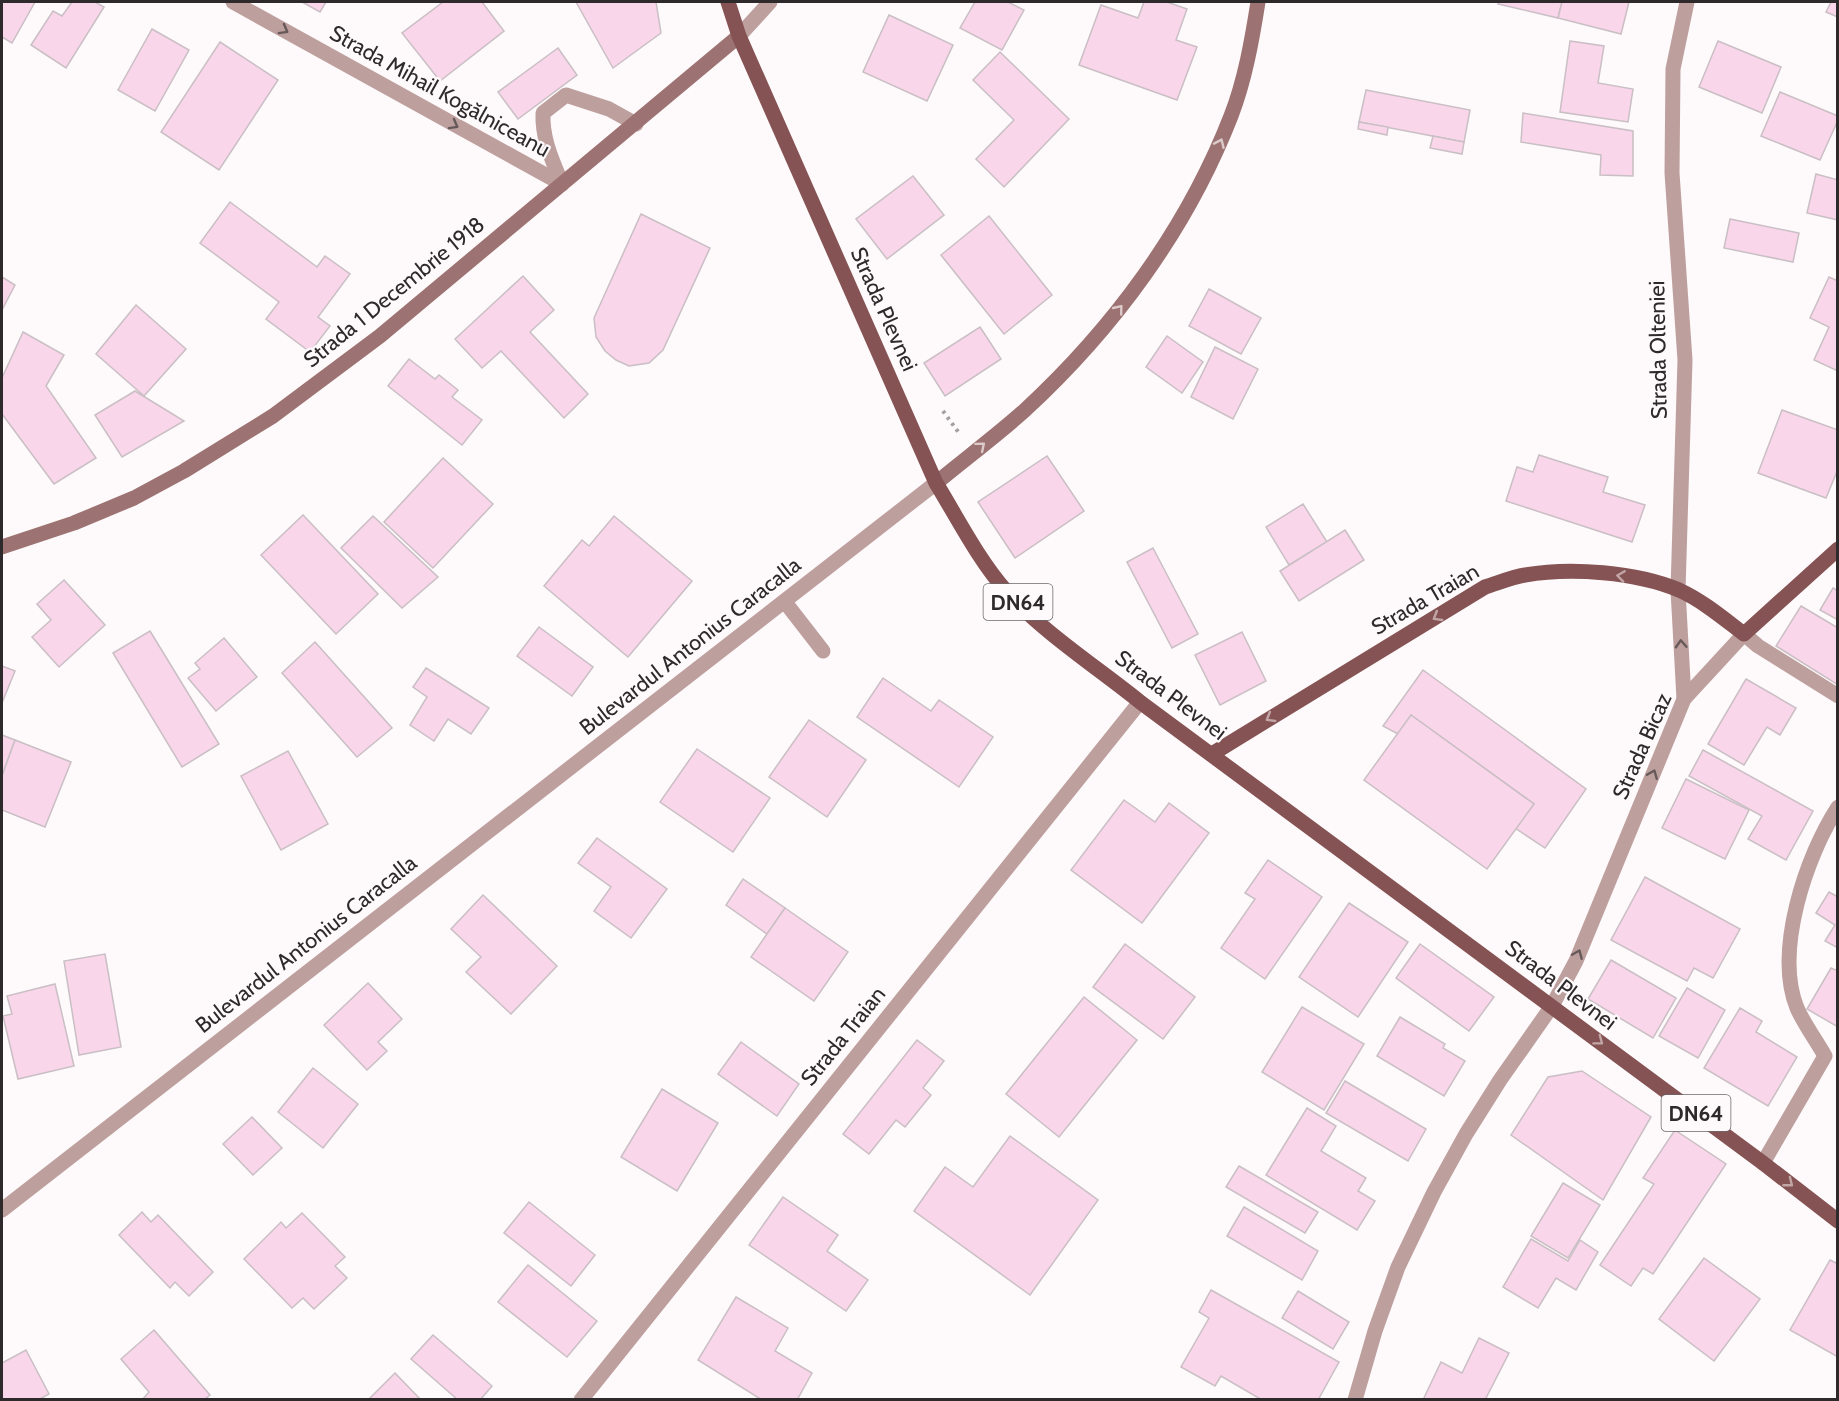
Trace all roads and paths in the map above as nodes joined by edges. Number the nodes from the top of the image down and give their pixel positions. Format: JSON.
{"nodes":[{"id":1,"x":233,"y":2,"type":"edge"},
{"id":2,"x":728,"y":2,"type":"edge"},
{"id":3,"x":770,"y":2,"type":"edge"},
{"id":4,"x":1258,"y":2,"type":"edge"},
{"id":5,"x":1687,"y":2,"type":"edge"},
{"id":6,"x":739,"y":36,"type":"junction"},
{"id":7,"x":636,"y":124,"type":"junction"},
{"id":8,"x":562,"y":184,"type":"junction"},
{"id":9,"x":936,"y":483,"type":"junction"},
{"id":10,"x":2,"y":547,"type":"edge"},
{"id":11,"x":1838,"y":549,"type":"edge"},
{"id":12,"x":1678,"y":590,"type":"junction"},
{"id":13,"x":785,"y":602,"type":"junction"},
{"id":14,"x":1743,"y":634,"type":"junction"},
{"id":15,"x":823,"y":651,"type":"dead end"},
{"id":16,"x":1838,"y":696,"type":"edge"},
{"id":17,"x":1684,"y":699,"type":"junction"},
{"id":18,"x":1140,"y":702,"type":"junction"},
{"id":19,"x":1212,"y":754,"type":"junction"},
{"id":20,"x":1838,"y":807,"type":"edge"},
{"id":21,"x":1552,"y":1006,"type":"junction"},
{"id":22,"x":1763,"y":1163,"type":"junction"},
{"id":23,"x":2,"y":1210,"type":"edge"},
{"id":24,"x":1838,"y":1221,"type":"edge"},
{"id":25,"x":581,"y":1400,"type":"edge"},
{"id":26,"x":1355,"y":1400,"type":"edge"}],
"edges":[{"from":1,"to":8,"type":"street","name":"Strada Mihail Kogălniceanu","one_way":true},
{"from":2,"to":6,"type":"main road","name":"Strada Plevnei","number":"DN64"},
{"from":3,"to":6,"type":"street","name":"Strada 1 Decembrie 1918"},
{"from":9,"to":4,"type":"main road","name":"Bulevardul Antonius Caracalla","one_way":true},
{"from":5,"to":12,"type":"street","name":"Strada Olteniei"},
{"from":6,"to":7,"type":"main road","name":"Strada 1 Decembrie 1918"},
{"from":6,"to":9,"type":"main road","name":"Strada Plevnei","number":"DN64"},
{"from":7,"to":8,"type":"main road","name":"Strada 1 Decembrie 1918"},
{"from":7,"to":8,"type":"street"},
{"from":8,"to":10,"type":"main road","name":"Strada 1 Decembrie 1918"},
{"from":9,"to":13,"type":"street","name":"Bulevardul Antonius Caracalla"},
{"from":9,"to":18,"type":"main road","name":"Strada Plevnei","number":"DN64"},
{"from":11,"to":14,"type":"main road","name":"Strada Bicaz"},
{"from":12,"to":14,"type":"main road","name":"Strada Traian"},
{"from":17,"to":12,"type":"street","name":"Strada Olteniei","one_way":true},
{"from":12,"to":19,"type":"main road","name":"Strada Traian","one_way":true},
{"from":13,"to":15,"type":"street"},
{"from":13,"to":23,"type":"street","name":"Bulevardul Antonius Caracalla"},
{"from":14,"to":16,"type":"street"},
{"from":14,"to":17,"type":"street","name":"Strada Bicaz"},
{"from":21,"to":17,"type":"street","name":"Strada Bicaz","one_way":true},
{"from":18,"to":19,"type":"main road","name":"Strada Plevnei","number":"DN64"},
{"from":18,"to":25,"type":"street","name":"Strada Traian"},
{"from":19,"to":21,"type":"main road","name":"Strada Plevnei","number":"DN64"},
{"from":20,"to":22,"type":"street"},
{"from":21,"to":22,"type":"main road","name":"Strada Plevnei","number":"DN64","one_way":true},
{"from":21,"to":26,"type":"street","name":"Strada Bicaz"},
{"from":22,"to":24,"type":"main road","name":"Strada Plevnei","number":"DN64","one_way":true}]}
